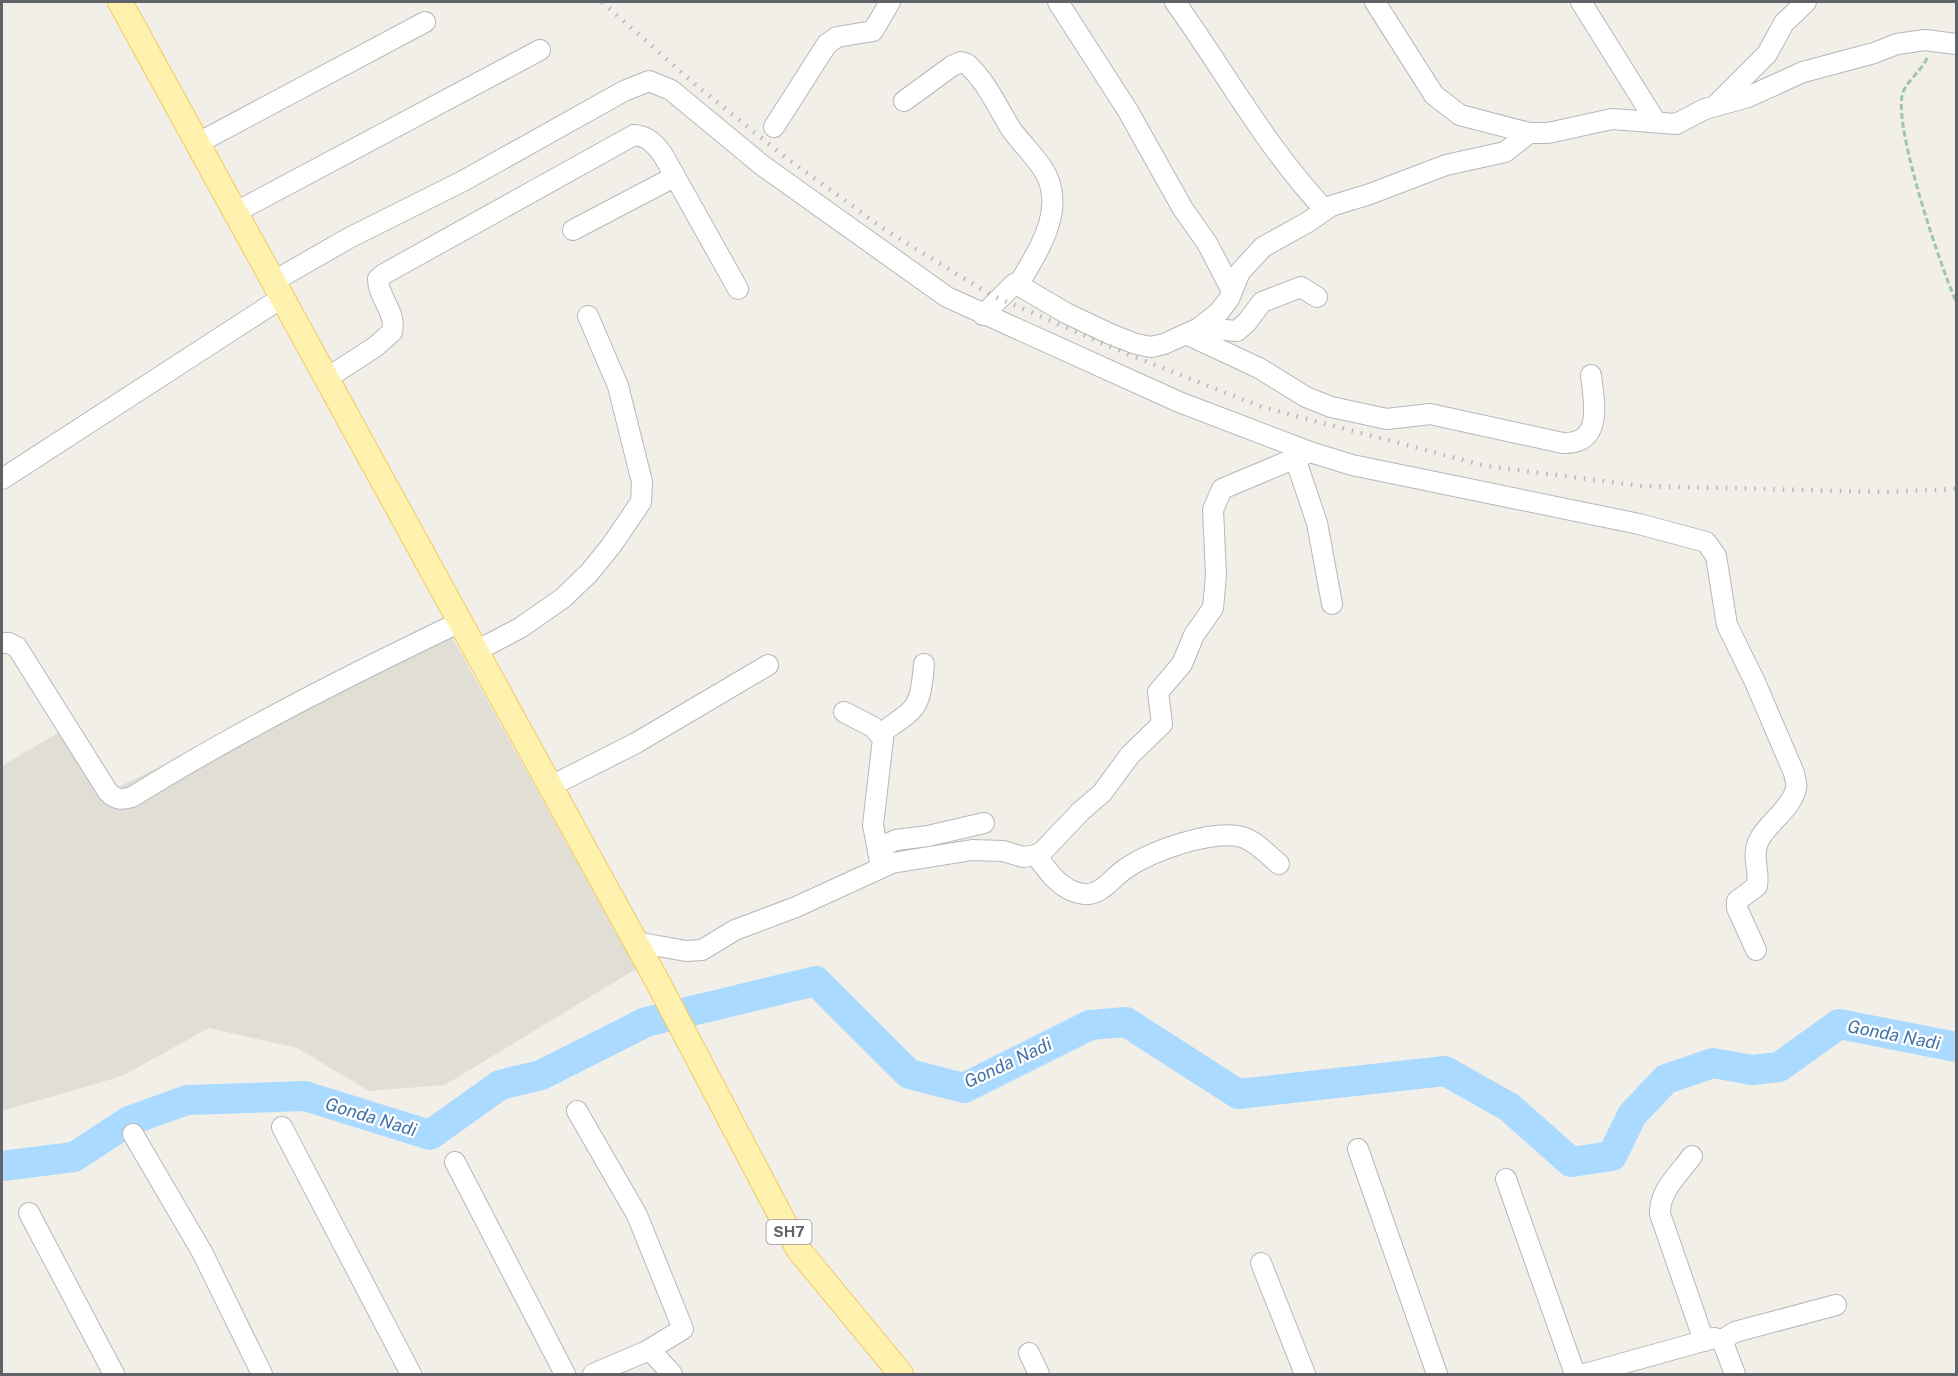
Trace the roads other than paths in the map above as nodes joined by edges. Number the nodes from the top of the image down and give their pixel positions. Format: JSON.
{"nodes":[{"id":1,"x":120,"y":2,"type":"edge"},
{"id":2,"x":890,"y":2,"type":"edge"},
{"id":3,"x":1058,"y":2,"type":"edge"},
{"id":4,"x":1375,"y":2,"type":"edge"},
{"id":5,"x":1581,"y":2,"type":"edge"},
{"id":6,"x":1806,"y":2,"type":"edge"},
{"id":7,"x":1180,"y":3,"type":"edge"},
{"id":8,"x":425,"y":22,"type":"dead end"},
{"id":9,"x":1956,"y":44,"type":"edge"},
{"id":10,"x":540,"y":50,"type":"dead end"},
{"id":11,"x":904,"y":101,"type":"dead end"},
{"id":12,"x":1716,"y":105,"type":"junction"},
{"id":13,"x":1656,"y":122,"type":"junction"},
{"id":14,"x":774,"y":127,"type":"dead end"},
{"id":15,"x":1529,"y":133,"type":"junction"},
{"id":16,"x":198,"y":143,"type":"junction"},
{"id":17,"x":674,"y":177,"type":"junction"},
{"id":18,"x":1326,"y":210,"type":"junction"},
{"id":19,"x":236,"y":212,"type":"junction"},
{"id":20,"x":573,"y":230,"type":"dead end"},
{"id":21,"x":1018,"y":285,"type":"junction"},
{"id":22,"x":279,"y":289,"type":"junction"},
{"id":23,"x":738,"y":289,"type":"dead end"},
{"id":24,"x":1231,"y":289,"type":"junction"},
{"id":25,"x":1317,"y":297,"type":"dead end"},
{"id":26,"x":983,"y":315,"type":"junction"},
{"id":27,"x":588,"y":316,"type":"dead end"},
{"id":28,"x":1192,"y":331,"type":"junction"},
{"id":29,"x":1591,"y":375,"type":"dead end"},
{"id":30,"x":327,"y":378,"type":"junction"},
{"id":31,"x":1302,"y":455,"type":"junction"},
{"id":32,"x":2,"y":479,"type":"edge"},
{"id":33,"x":1332,"y":604,"type":"dead end"},
{"id":34,"x":462,"y":621,"type":"junction"},
{"id":35,"x":2,"y":643,"type":"edge"},
{"id":36,"x":478,"y":650,"type":"junction"},
{"id":37,"x":924,"y":664,"type":"dead end"},
{"id":38,"x":768,"y":665,"type":"dead end"},
{"id":39,"x":844,"y":712,"type":"dead end"},
{"id":40,"x":880,"y":734,"type":"junction"},
{"id":41,"x":551,"y":786,"type":"junction"},
{"id":42,"x":984,"y":823,"type":"dead end"},
{"id":43,"x":1036,"y":855,"type":"junction"},
{"id":44,"x":880,"y":860,"type":"junction"},
{"id":45,"x":1279,"y":864,"type":"dead end"},
{"id":46,"x":636,"y":942,"type":"junction"},
{"id":47,"x":1756,"y":950,"type":"dead end"},
{"id":48,"x":577,"y":1111,"type":"dead end"},
{"id":49,"x":282,"y":1127,"type":"dead end"},
{"id":50,"x":133,"y":1134,"type":"dead end"},
{"id":51,"x":1358,"y":1149,"type":"dead end"},
{"id":52,"x":1692,"y":1156,"type":"dead end"},
{"id":53,"x":455,"y":1162,"type":"dead end"},
{"id":54,"x":1506,"y":1179,"type":"dead end"},
{"id":55,"x":29,"y":1213,"type":"dead end"},
{"id":56,"x":1261,"y":1263,"type":"dead end"},
{"id":57,"x":1836,"y":1305,"type":"dead end"},
{"id":58,"x":1713,"y":1340,"type":"junction"},
{"id":59,"x":650,"y":1350,"type":"junction"},
{"id":60,"x":1029,"y":1353,"type":"dead end"},
{"id":61,"x":114,"y":1374,"type":"edge"},
{"id":62,"x":262,"y":1374,"type":"edge"},
{"id":63,"x":411,"y":1374,"type":"edge"},
{"id":64,"x":565,"y":1374,"type":"edge"},
{"id":65,"x":593,"y":1374,"type":"edge"},
{"id":66,"x":672,"y":1374,"type":"edge"},
{"id":67,"x":901,"y":1374,"type":"edge"},
{"id":68,"x":1039,"y":1374,"type":"edge"},
{"id":69,"x":1305,"y":1374,"type":"edge"},
{"id":70,"x":1437,"y":1374,"type":"edge"},
{"id":71,"x":1575,"y":1374,"type":"edge"},
{"id":72,"x":1585,"y":1374,"type":"edge"},
{"id":73,"x":1735,"y":1374,"type":"edge"}],
"edges":[{"from":1,"to":16,"type":"main road"},
{"from":2,"to":14,"type":"street"},
{"from":3,"to":24,"type":"street"},
{"from":4,"to":15,"type":"street"},
{"from":5,"to":13,"type":"street"},
{"from":6,"to":12,"type":"street"},
{"from":7,"to":18,"type":"street"},
{"from":8,"to":16,"type":"street"},
{"from":9,"to":12,"type":"street"},
{"from":10,"to":19,"type":"street"},
{"from":11,"to":21,"type":"street"},
{"from":12,"to":13,"type":"street"},
{"from":13,"to":15,"type":"street"},
{"from":15,"to":18,"type":"street"},
{"from":16,"to":19,"type":"main road"},
{"from":17,"to":20,"type":"street"},
{"from":17,"to":23,"type":"street"},
{"from":17,"to":30,"type":"street"},
{"from":18,"to":24,"type":"street"},
{"from":19,"to":22,"type":"main road"},
{"from":21,"to":26,"type":"street"},
{"from":21,"to":28,"type":"street"},
{"from":22,"to":26,"type":"street"},
{"from":22,"to":30,"type":"main road"},
{"from":22,"to":32,"type":"street"},
{"from":24,"to":28,"type":"street"},
{"from":25,"to":28,"type":"street"},
{"from":26,"to":31,"type":"street"},
{"from":27,"to":36,"type":"street"},
{"from":28,"to":29,"type":"street"},
{"from":30,"to":34,"type":"main road"},
{"from":31,"to":33,"type":"street"},
{"from":31,"to":43,"type":"street"},
{"from":31,"to":47,"type":"street"},
{"from":34,"to":35,"type":"street"},
{"from":34,"to":36,"type":"main road"},
{"from":36,"to":41,"type":"main road"},
{"from":37,"to":40,"type":"street"},
{"from":38,"to":41,"type":"street"},
{"from":39,"to":40,"type":"street"},
{"from":40,"to":44,"type":"street"},
{"from":41,"to":46,"type":"main road"},
{"from":42,"to":44,"type":"street"},
{"from":43,"to":44,"type":"street"},
{"from":43,"to":45,"type":"street"},
{"from":44,"to":46,"type":"street"},
{"from":46,"to":67,"type":"main road","number":"SH7"},
{"from":48,"to":59,"type":"street"},
{"from":49,"to":63,"type":"street"},
{"from":50,"to":62,"type":"street"},
{"from":51,"to":70,"type":"street"},
{"from":52,"to":58,"type":"street"},
{"from":53,"to":64,"type":"street"},
{"from":54,"to":71,"type":"street"},
{"from":55,"to":61,"type":"street"},
{"from":56,"to":69,"type":"street"},
{"from":57,"to":58,"type":"street"},
{"from":58,"to":72,"type":"street"},
{"from":58,"to":73,"type":"street"},
{"from":59,"to":65,"type":"street"},
{"from":59,"to":66,"type":"street"},
{"from":60,"to":68,"type":"street"}]}
